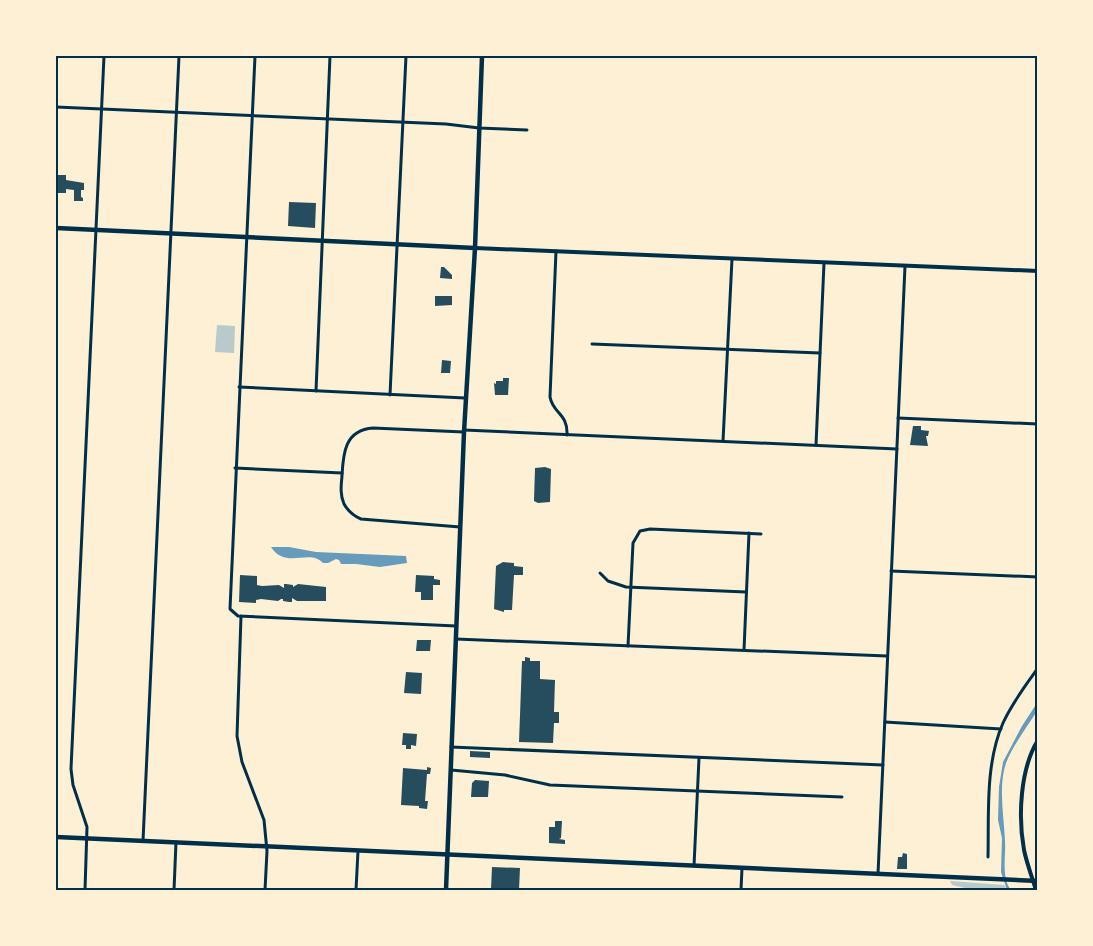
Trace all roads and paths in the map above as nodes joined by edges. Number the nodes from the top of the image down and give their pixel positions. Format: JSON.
{"nodes":[{"id":1,"x":104,"y":56,"type":"edge"},
{"id":2,"x":179,"y":56,"type":"edge"},
{"id":3,"x":255,"y":56,"type":"edge"},
{"id":4,"x":330,"y":56,"type":"edge"},
{"id":5,"x":406,"y":56,"type":"edge"},
{"id":6,"x":482,"y":56,"type":"edge"},
{"id":7,"x":56,"y":107,"type":"edge"},
{"id":8,"x":101,"y":109,"type":"junction"},
{"id":9,"x":177,"y":112,"type":"junction"},
{"id":10,"x":252,"y":115,"type":"junction"},
{"id":11,"x":327,"y":119,"type":"junction"},
{"id":12,"x":403,"y":123,"type":"junction"},
{"id":13,"x":478,"y":128,"type":"junction"},
{"id":14,"x":527,"y":130,"type":"dead end"},
{"id":15,"x":56,"y":228,"type":"edge"},
{"id":16,"x":96,"y":230,"type":"junction"},
{"id":17,"x":171,"y":234,"type":"junction"},
{"id":18,"x":247,"y":237,"type":"junction"},
{"id":19,"x":322,"y":241,"type":"junction"},
{"id":20,"x":397,"y":244,"type":"junction"},
{"id":21,"x":475,"y":248,"type":"junction"},
{"id":22,"x":556,"y":251,"type":"junction"},
{"id":23,"x":732,"y":259,"type":"junction"},
{"id":24,"x":824,"y":263,"type":"junction"},
{"id":25,"x":905,"y":266,"type":"junction"},
{"id":26,"x":1038,"y":272,"type":"edge"},
{"id":27,"x":592,"y":344,"type":"dead end"},
{"id":28,"x":728,"y":349,"type":"junction"},
{"id":29,"x":820,"y":353,"type":"junction"},
{"id":30,"x":239,"y":387,"type":"junction"},
{"id":31,"x":316,"y":391,"type":"junction"},
{"id":32,"x":390,"y":395,"type":"junction"},
{"id":33,"x":466,"y":398,"type":"junction"},
{"id":34,"x":898,"y":418,"type":"junction"},
{"id":35,"x":1038,"y":424,"type":"edge"},
{"id":36,"x":464,"y":431,"type":"junction"},
{"id":37,"x":567,"y":435,"type":"junction"},
{"id":38,"x":723,"y":441,"type":"junction"},
{"id":39,"x":816,"y":445,"type":"junction"},
{"id":40,"x":897,"y":449,"type":"junction"},
{"id":41,"x":236,"y":468,"type":"junction"},
{"id":42,"x":342,"y":473,"type":"junction"},
{"id":43,"x":460,"y":527,"type":"junction"},
{"id":44,"x":749,"y":533,"type":"junction"},
{"id":45,"x":761,"y":534,"type":"dead end"},
{"id":46,"x":891,"y":571,"type":"junction"},
{"id":47,"x":600,"y":573,"type":"dead end"},
{"id":48,"x":1038,"y":577,"type":"edge"},
{"id":49,"x":631,"y":587,"type":"junction"},
{"id":50,"x":747,"y":592,"type":"junction"},
{"id":51,"x":241,"y":616,"type":"junction"},
{"id":52,"x":456,"y":626,"type":"junction"},
{"id":53,"x":456,"y":639,"type":"junction"},
{"id":54,"x":628,"y":646,"type":"junction"},
{"id":55,"x":744,"y":650,"type":"junction"},
{"id":56,"x":888,"y":656,"type":"junction"},
{"id":57,"x":1038,"y":668,"type":"edge"},
{"id":58,"x":885,"y":722,"type":"junction"},
{"id":59,"x":1001,"y":729,"type":"junction"},
{"id":60,"x":1038,"y":740,"type":"edge"},
{"id":61,"x":451,"y":747,"type":"junction"},
{"id":62,"x":699,"y":758,"type":"junction"},
{"id":63,"x":883,"y":765,"type":"junction"},
{"id":64,"x":451,"y":771,"type":"junction"},
{"id":65,"x":698,"y":791,"type":"junction"},
{"id":66,"x":842,"y":797,"type":"dead end"},
{"id":67,"x":56,"y":837,"type":"edge"},
{"id":68,"x":88,"y":838,"type":"junction"},
{"id":69,"x":143,"y":841,"type":"junction"},
{"id":70,"x":176,"y":842,"type":"junction"},
{"id":71,"x":267,"y":847,"type":"junction"},
{"id":72,"x":358,"y":851,"type":"junction"},
{"id":73,"x":448,"y":855,"type":"junction"},
{"id":74,"x":988,"y":857,"type":"dead end"},
{"id":75,"x":694,"y":866,"type":"junction"},
{"id":76,"x":742,"y":868,"type":"junction"},
{"id":77,"x":878,"y":874,"type":"junction"},
{"id":78,"x":1036,"y":881,"type":"edge"},
{"id":79,"x":85,"y":891,"type":"edge"},
{"id":80,"x":174,"y":891,"type":"edge"},
{"id":81,"x":265,"y":891,"type":"edge"},
{"id":82,"x":356,"y":891,"type":"edge"},
{"id":83,"x":446,"y":891,"type":"edge"},
{"id":84,"x":741,"y":891,"type":"edge"},
{"id":85,"x":1036,"y":891,"type":"edge"}],
"edges":[{"from":1,"to":8,"type":"street"},
{"from":2,"to":9,"type":"street"},
{"from":3,"to":10,"type":"street"},
{"from":4,"to":11,"type":"street"},
{"from":5,"to":12,"type":"street"},
{"from":6,"to":13,"type":"main road"},
{"from":7,"to":8,"type":"street"},
{"from":8,"to":9,"type":"street"},
{"from":8,"to":16,"type":"street"},
{"from":9,"to":10,"type":"street"},
{"from":9,"to":17,"type":"street"},
{"from":10,"to":11,"type":"street"},
{"from":10,"to":18,"type":"street"},
{"from":11,"to":12,"type":"street"},
{"from":11,"to":19,"type":"street"},
{"from":12,"to":13,"type":"street"},
{"from":12,"to":20,"type":"street"},
{"from":13,"to":14,"type":"street"},
{"from":13,"to":21,"type":"main road"},
{"from":15,"to":16,"type":"main road"},
{"from":16,"to":17,"type":"main road"},
{"from":16,"to":68,"type":"street"},
{"from":17,"to":18,"type":"main road"},
{"from":17,"to":69,"type":"street"},
{"from":18,"to":19,"type":"main road"},
{"from":18,"to":30,"type":"street"},
{"from":19,"to":20,"type":"main road"},
{"from":19,"to":31,"type":"street"},
{"from":20,"to":21,"type":"main road"},
{"from":20,"to":32,"type":"street"},
{"from":21,"to":22,"type":"street"},
{"from":21,"to":33,"type":"main road"},
{"from":22,"to":23,"type":"street"},
{"from":22,"to":37,"type":"street"},
{"from":23,"to":24,"type":"street"},
{"from":23,"to":28,"type":"street"},
{"from":24,"to":25,"type":"street"},
{"from":24,"to":29,"type":"street"},
{"from":25,"to":26,"type":"street"},
{"from":25,"to":34,"type":"street"},
{"from":27,"to":28,"type":"street"},
{"from":28,"to":29,"type":"street"},
{"from":28,"to":38,"type":"street"},
{"from":29,"to":39,"type":"street"},
{"from":30,"to":31,"type":"street"},
{"from":30,"to":41,"type":"street"},
{"from":31,"to":32,"type":"street"},
{"from":32,"to":33,"type":"street"},
{"from":33,"to":36,"type":"main road"},
{"from":34,"to":35,"type":"street"},
{"from":34,"to":40,"type":"street"},
{"from":36,"to":37,"type":"street"},
{"from":36,"to":42,"type":"street"},
{"from":36,"to":43,"type":"main road"},
{"from":37,"to":38,"type":"street"},
{"from":38,"to":39,"type":"street"},
{"from":39,"to":40,"type":"street"},
{"from":40,"to":46,"type":"street"},
{"from":41,"to":42,"type":"street"},
{"from":41,"to":51,"type":"street"},
{"from":42,"to":43,"type":"street"},
{"from":43,"to":52,"type":"main road"},
{"from":44,"to":45,"type":"street"},
{"from":44,"to":49,"type":"street"},
{"from":44,"to":50,"type":"street"},
{"from":46,"to":48,"type":"street"},
{"from":46,"to":56,"type":"street"},
{"from":47,"to":49,"type":"street"},
{"from":49,"to":50,"type":"street"},
{"from":49,"to":54,"type":"street"},
{"from":50,"to":55,"type":"street"},
{"from":51,"to":52,"type":"street"},
{"from":51,"to":71,"type":"street"},
{"from":52,"to":53,"type":"main road"},
{"from":53,"to":54,"type":"street"},
{"from":53,"to":61,"type":"main road"},
{"from":54,"to":55,"type":"street"},
{"from":55,"to":56,"type":"street"},
{"from":56,"to":58,"type":"street"},
{"from":57,"to":59,"type":"street"},
{"from":58,"to":59,"type":"street"},
{"from":58,"to":63,"type":"street"},
{"from":59,"to":74,"type":"street"},
{"from":60,"to":78,"type":"street"},
{"from":61,"to":62,"type":"street"},
{"from":61,"to":64,"type":"main road"},
{"from":62,"to":63,"type":"street"},
{"from":62,"to":65,"type":"street"},
{"from":63,"to":77,"type":"street"},
{"from":64,"to":65,"type":"street"},
{"from":64,"to":73,"type":"main road"},
{"from":65,"to":66,"type":"street"},
{"from":65,"to":75,"type":"street"},
{"from":67,"to":68,"type":"main road"},
{"from":68,"to":69,"type":"main road"},
{"from":68,"to":79,"type":"street"},
{"from":69,"to":70,"type":"main road"},
{"from":70,"to":71,"type":"main road"},
{"from":70,"to":80,"type":"street"},
{"from":71,"to":72,"type":"main road"},
{"from":71,"to":81,"type":"street"},
{"from":72,"to":73,"type":"main road"},
{"from":72,"to":82,"type":"street"},
{"from":73,"to":75,"type":"main road"},
{"from":73,"to":83,"type":"main road"},
{"from":75,"to":76,"type":"main road"},
{"from":76,"to":77,"type":"main road"},
{"from":76,"to":84,"type":"street"},
{"from":77,"to":78,"type":"main road"},
{"from":78,"to":85,"type":"street"}]}
